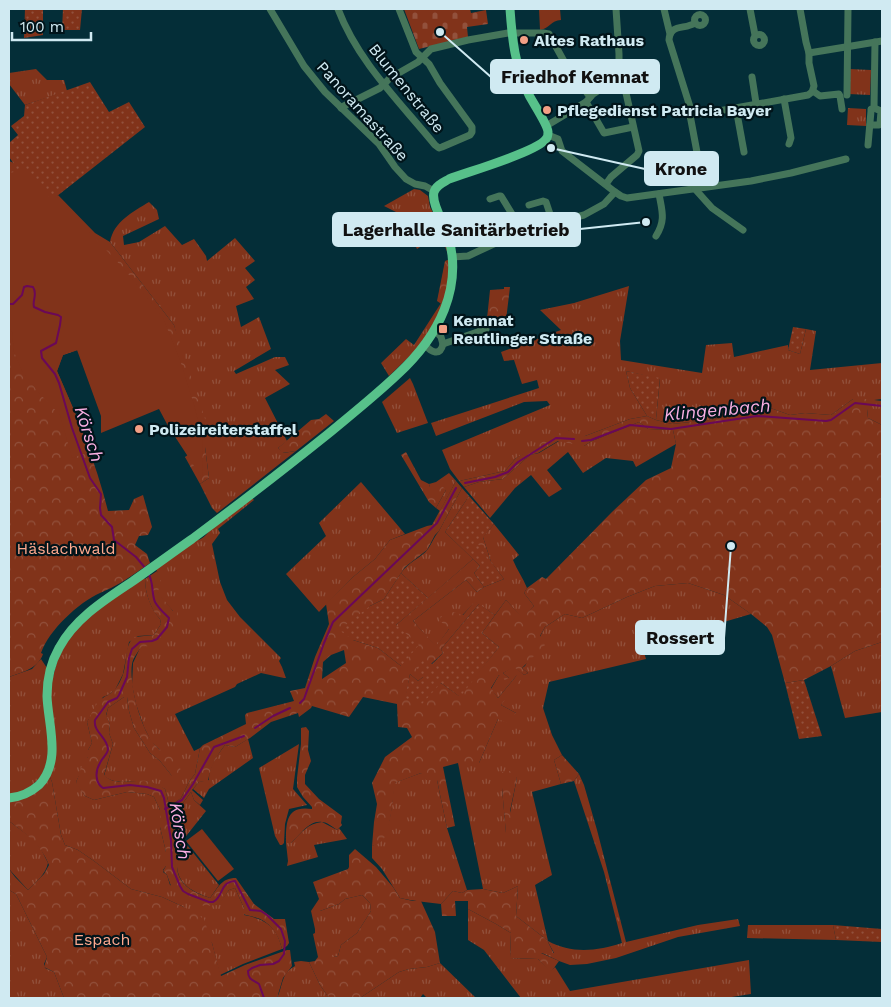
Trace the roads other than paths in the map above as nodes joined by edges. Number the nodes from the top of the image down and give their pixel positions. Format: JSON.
{"nodes":[{"id":1,"x":270,"y":9,"type":"edge"},
{"id":2,"x":338,"y":9,"type":"edge"},
{"id":3,"x":399,"y":9,"type":"edge"},
{"id":4,"x":510,"y":9,"type":"edge"},
{"id":5,"x":616,"y":9,"type":"edge"},
{"id":6,"x":664,"y":9,"type":"edge"},
{"id":7,"x":750,"y":9,"type":"edge"},
{"id":8,"x":800,"y":9,"type":"edge"},
{"id":9,"x":848,"y":9,"type":"edge"},
{"id":10,"x":695,"y":23,"type":"dead end"},
{"id":11,"x":512,"y":33,"type":"junction"},
{"id":12,"x":670,"y":34,"type":"junction"},
{"id":13,"x":755,"y":36,"type":"dead end"},
{"id":14,"x":878,"y":42,"type":"edge"},
{"id":15,"x":848,"y":47,"type":"junction"},
{"id":16,"x":809,"y":53,"type":"junction"},
{"id":17,"x":422,"y":58,"type":"junction"},
{"id":18,"x":619,"y":77,"type":"junction"},
{"id":19,"x":752,"y":77,"type":"dead end"},
{"id":20,"x":383,"y":85,"type":"junction"},
{"id":21,"x":813,"y":91,"type":"junction"},
{"id":22,"x":847,"y":95,"type":"dead end"},
{"id":23,"x":784,"y":99,"type":"junction"},
{"id":24,"x":588,"y":100,"type":"junction"},
{"id":25,"x":756,"y":103,"type":"junction"},
{"id":26,"x":342,"y":108,"type":"junction"},
{"id":27,"x":736,"y":108,"type":"junction"},
{"id":28,"x":842,"y":109,"type":"dead end"},
{"id":29,"x":691,"y":110,"type":"junction"},
{"id":30,"x":633,"y":127,"type":"junction"},
{"id":31,"x":547,"y":131,"type":"junction"},
{"id":32,"x":789,"y":144,"type":"dead end"},
{"id":33,"x":868,"y":145,"type":"dead end"},
{"id":34,"x":744,"y":152,"type":"dead end"},
{"id":35,"x":846,"y":159,"type":"dead end"},
{"id":36,"x":699,"y":163,"type":"dead end"},
{"id":37,"x":606,"y":184,"type":"junction"},
{"id":38,"x":695,"y":189,"type":"junction"},
{"id":39,"x":434,"y":191,"type":"junction"},
{"id":40,"x":615,"y":192,"type":"junction"},
{"id":41,"x":659,"y":194,"type":"junction"},
{"id":42,"x":490,"y":199,"type":"dead end"},
{"id":43,"x":528,"y":206,"type":"dead end"},
{"id":44,"x":553,"y":223,"type":"junction"},
{"id":45,"x":743,"y":230,"type":"dead end"},
{"id":46,"x":523,"y":232,"type":"junction"},
{"id":47,"x":656,"y":236,"type":"dead end"},
{"id":48,"x":452,"y":257,"type":"junction"},
{"id":49,"x":486,"y":329,"type":"dead end"},
{"id":50,"x":435,"y":330,"type":"junction"},
{"id":51,"x":443,"y":344,"type":"junction"},
{"id":52,"x":425,"y":345,"type":"junction"},
{"id":53,"x":9,"y":798,"type":"edge"}],
"edges":[{"from":1,"to":26,"type":"street","name":"Panoramastraße"},
{"from":2,"to":20,"type":"street","name":"Blumenstraße"},
{"from":3,"to":17,"type":"street"},
{"from":4,"to":11,"type":"main road"},
{"from":5,"to":18,"type":"street"},
{"from":6,"to":12,"type":"street"},
{"from":7,"to":13,"type":"street"},
{"from":8,"to":16,"type":"street"},
{"from":9,"to":15,"type":"street"},
{"from":10,"to":12,"type":"street"},
{"from":11,"to":17,"type":"street"},
{"from":11,"to":24,"type":"street"},
{"from":11,"to":31,"type":"main road"},
{"from":12,"to":29,"type":"street"},
{"from":14,"to":15,"type":"street"},
{"from":14,"to":33,"type":"street"},
{"from":15,"to":16,"type":"street"},
{"from":15,"to":22,"type":"street"},
{"from":16,"to":21,"type":"street"},
{"from":17,"to":20,"type":"street"},
{"from":17,"to":20,"type":"street","name":"Blumenstraße"},
{"from":18,"to":24,"type":"street"},
{"from":18,"to":30,"type":"street"},
{"from":19,"to":25,"type":"street"},
{"from":20,"to":26,"type":"street"},
{"from":21,"to":23,"type":"street"},
{"from":21,"to":28,"type":"street"},
{"from":23,"to":25,"type":"street"},
{"from":23,"to":32,"type":"street"},
{"from":24,"to":30,"type":"street"},
{"from":24,"to":31,"type":"street"},
{"from":25,"to":27,"type":"street"},
{"from":26,"to":39,"type":"street","name":"Panoramastraße"},
{"from":27,"to":29,"type":"street"},
{"from":27,"to":34,"type":"street"},
{"from":29,"to":36,"type":"street"},
{"from":30,"to":37,"type":"street"},
{"from":31,"to":37,"type":"street"},
{"from":31,"to":39,"type":"main road"},
{"from":35,"to":38,"type":"street"},
{"from":37,"to":40,"type":"street"},
{"from":38,"to":41,"type":"street"},
{"from":38,"to":45,"type":"street"},
{"from":39,"to":48,"type":"main road"},
{"from":40,"to":41,"type":"street"},
{"from":40,"to":44,"type":"street"},
{"from":41,"to":47,"type":"street"},
{"from":42,"to":46,"type":"street"},
{"from":43,"to":44,"type":"street"},
{"from":44,"to":46,"type":"street"},
{"from":46,"to":48,"type":"street"},
{"from":48,"to":50,"type":"main road"},
{"from":49,"to":51,"type":"street"},
{"from":50,"to":51,"type":"street"},
{"from":50,"to":52,"type":"main road"},
{"from":51,"to":52,"type":"street"},
{"from":52,"to":53,"type":"main road"}]}
